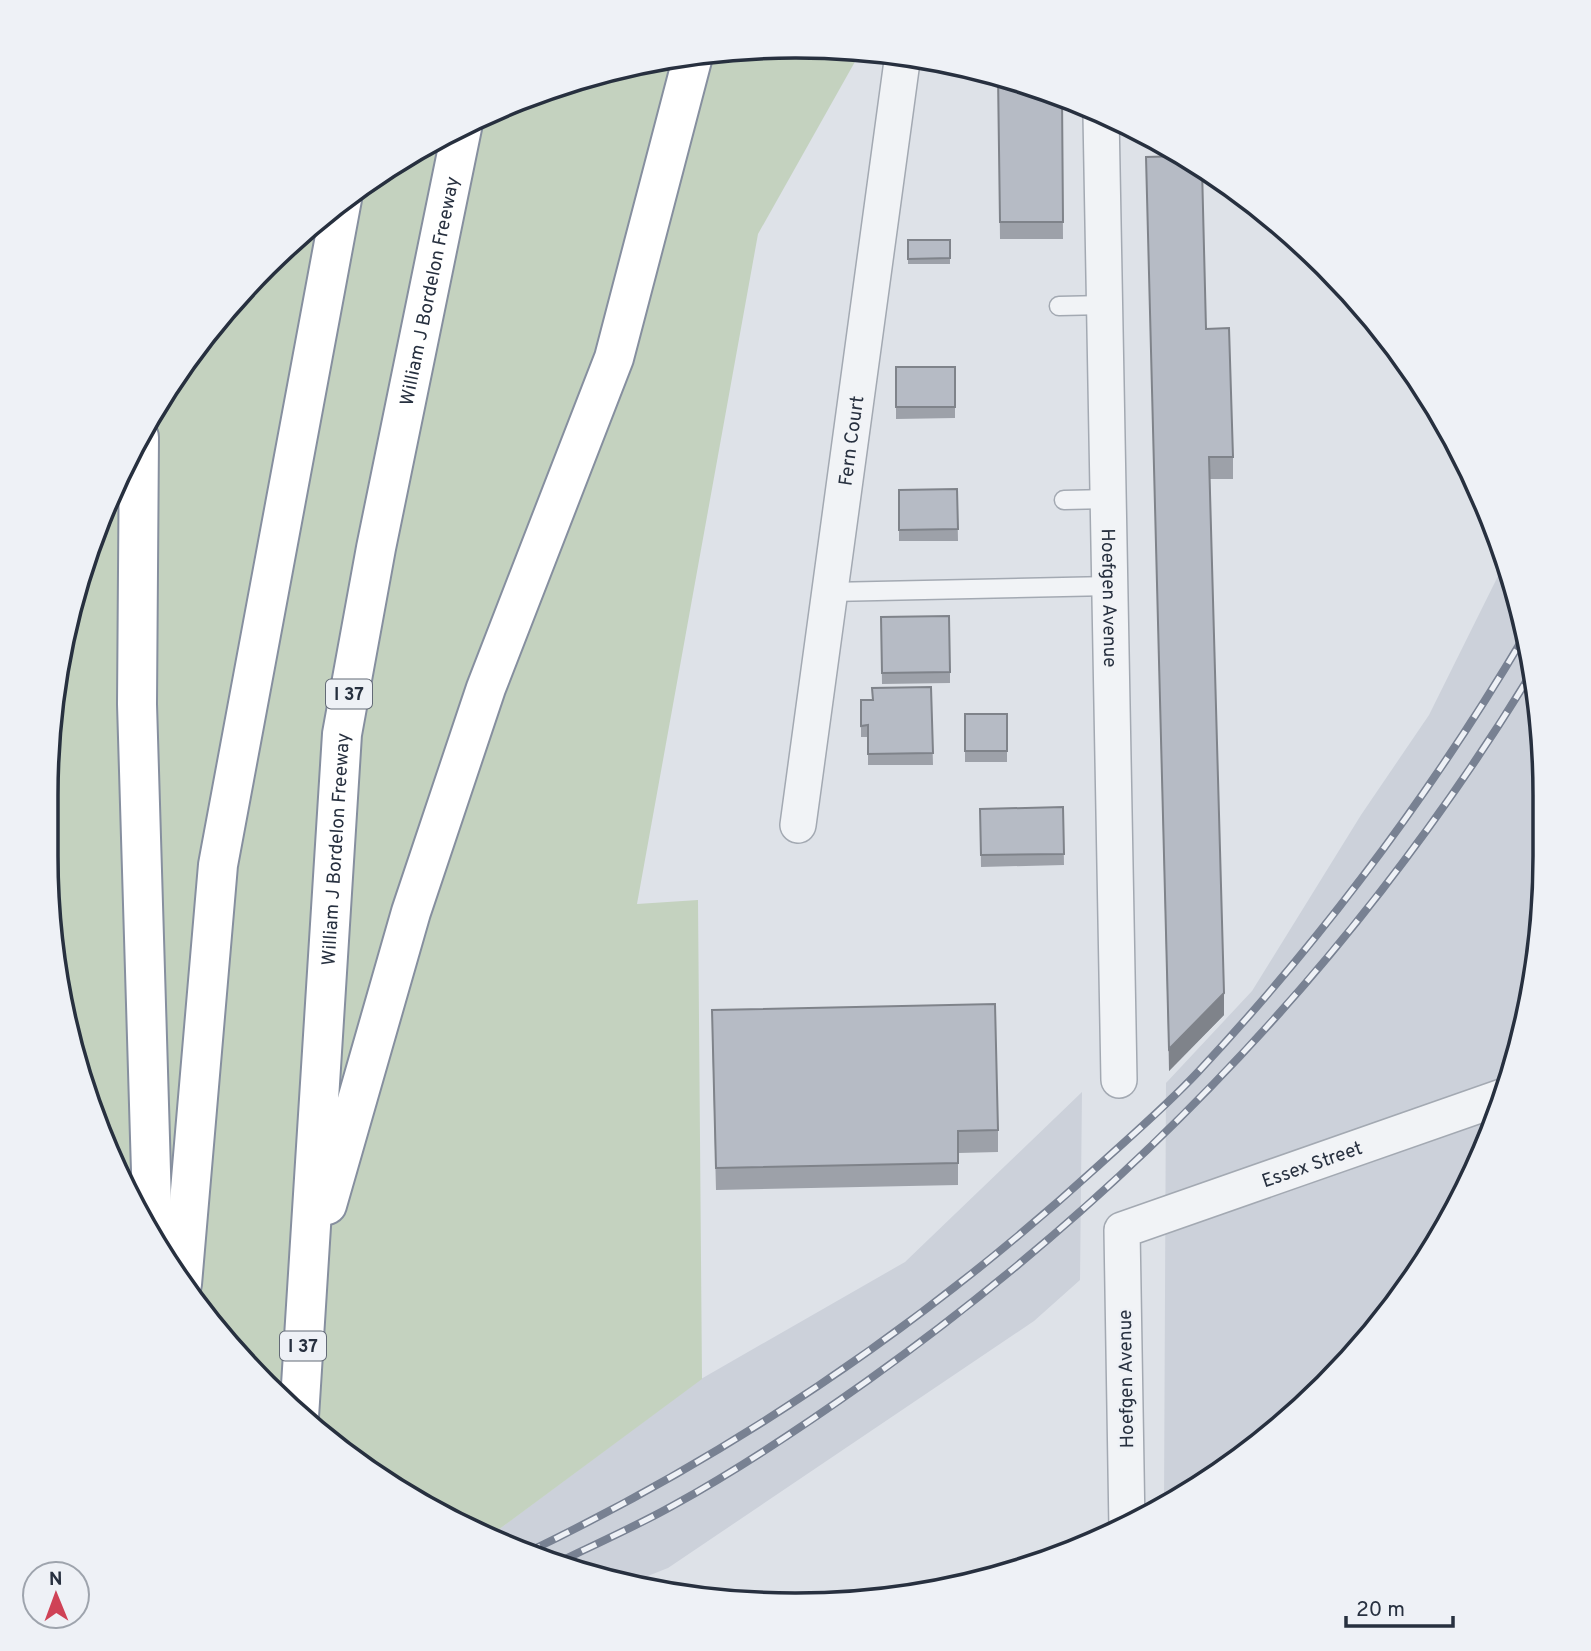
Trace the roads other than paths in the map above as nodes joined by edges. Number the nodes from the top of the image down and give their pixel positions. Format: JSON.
{"nodes":[{"id":1,"x":691,"y":65,"type":"edge"},
{"id":2,"x":903,"y":66,"type":"edge"},
{"id":3,"x":1101,"y":125,"type":"edge"},
{"id":4,"x":460,"y":139,"type":"edge"},
{"id":5,"x":339,"y":216,"type":"edge"},
{"id":6,"x":1105,"y":305,"type":"junction"},
{"id":7,"x":1059,"y":306,"type":"dead end"},
{"id":8,"x":139,"y":460,"type":"edge"},
{"id":9,"x":1108,"y":499,"type":"junction"},
{"id":10,"x":1064,"y":500,"type":"dead end"},
{"id":11,"x":1110,"y":586,"type":"junction"},
{"id":12,"x":830,"y":593,"type":"junction"},
{"id":13,"x":798,"y":825,"type":"dead end"},
{"id":14,"x":1119,"y":1080,"type":"dead end"},
{"id":15,"x":1491,"y":1101,"type":"edge"},
{"id":16,"x":152,"y":1215,"type":"edge"},
{"id":17,"x":1122,"y":1230,"type":"joint"},
{"id":18,"x":183,"y":1267,"type":"edge"},
{"id":19,"x":308,"y":1274,"type":"junction"},
{"id":20,"x":300,"y":1401,"type":"edge"},
{"id":21,"x":1127,"y":1514,"type":"edge"}],
"edges":[{"from":1,"to":19,"type":"highway"},
{"from":2,"to":12,"type":"street","name":"Fern Court"},
{"from":3,"to":6,"type":"street","name":"Hoefgen Avenue"},
{"from":4,"to":19,"type":"highway","name":"William J Bordelon Freeway","number":"I 37"},
{"from":5,"to":18,"type":"highway"},
{"from":6,"to":7,"type":"lane"},
{"from":6,"to":9,"type":"street","name":"Hoefgen Avenue"},
{"from":8,"to":16,"type":"highway"},
{"from":9,"to":10,"type":"lane"},
{"from":9,"to":11,"type":"street","name":"Hoefgen Avenue"},
{"from":11,"to":12,"type":"lane"},
{"from":11,"to":14,"type":"street","name":"Hoefgen Avenue"},
{"from":12,"to":13,"type":"street","name":"Fern Court"},
{"from":15,"to":17,"type":"street","name":"Essex Street"},
{"from":17,"to":21,"type":"street","name":"Hoefgen Avenue"},
{"from":19,"to":20,"type":"highway","name":"William J Bordelon Freeway","number":"I 37"}]}
